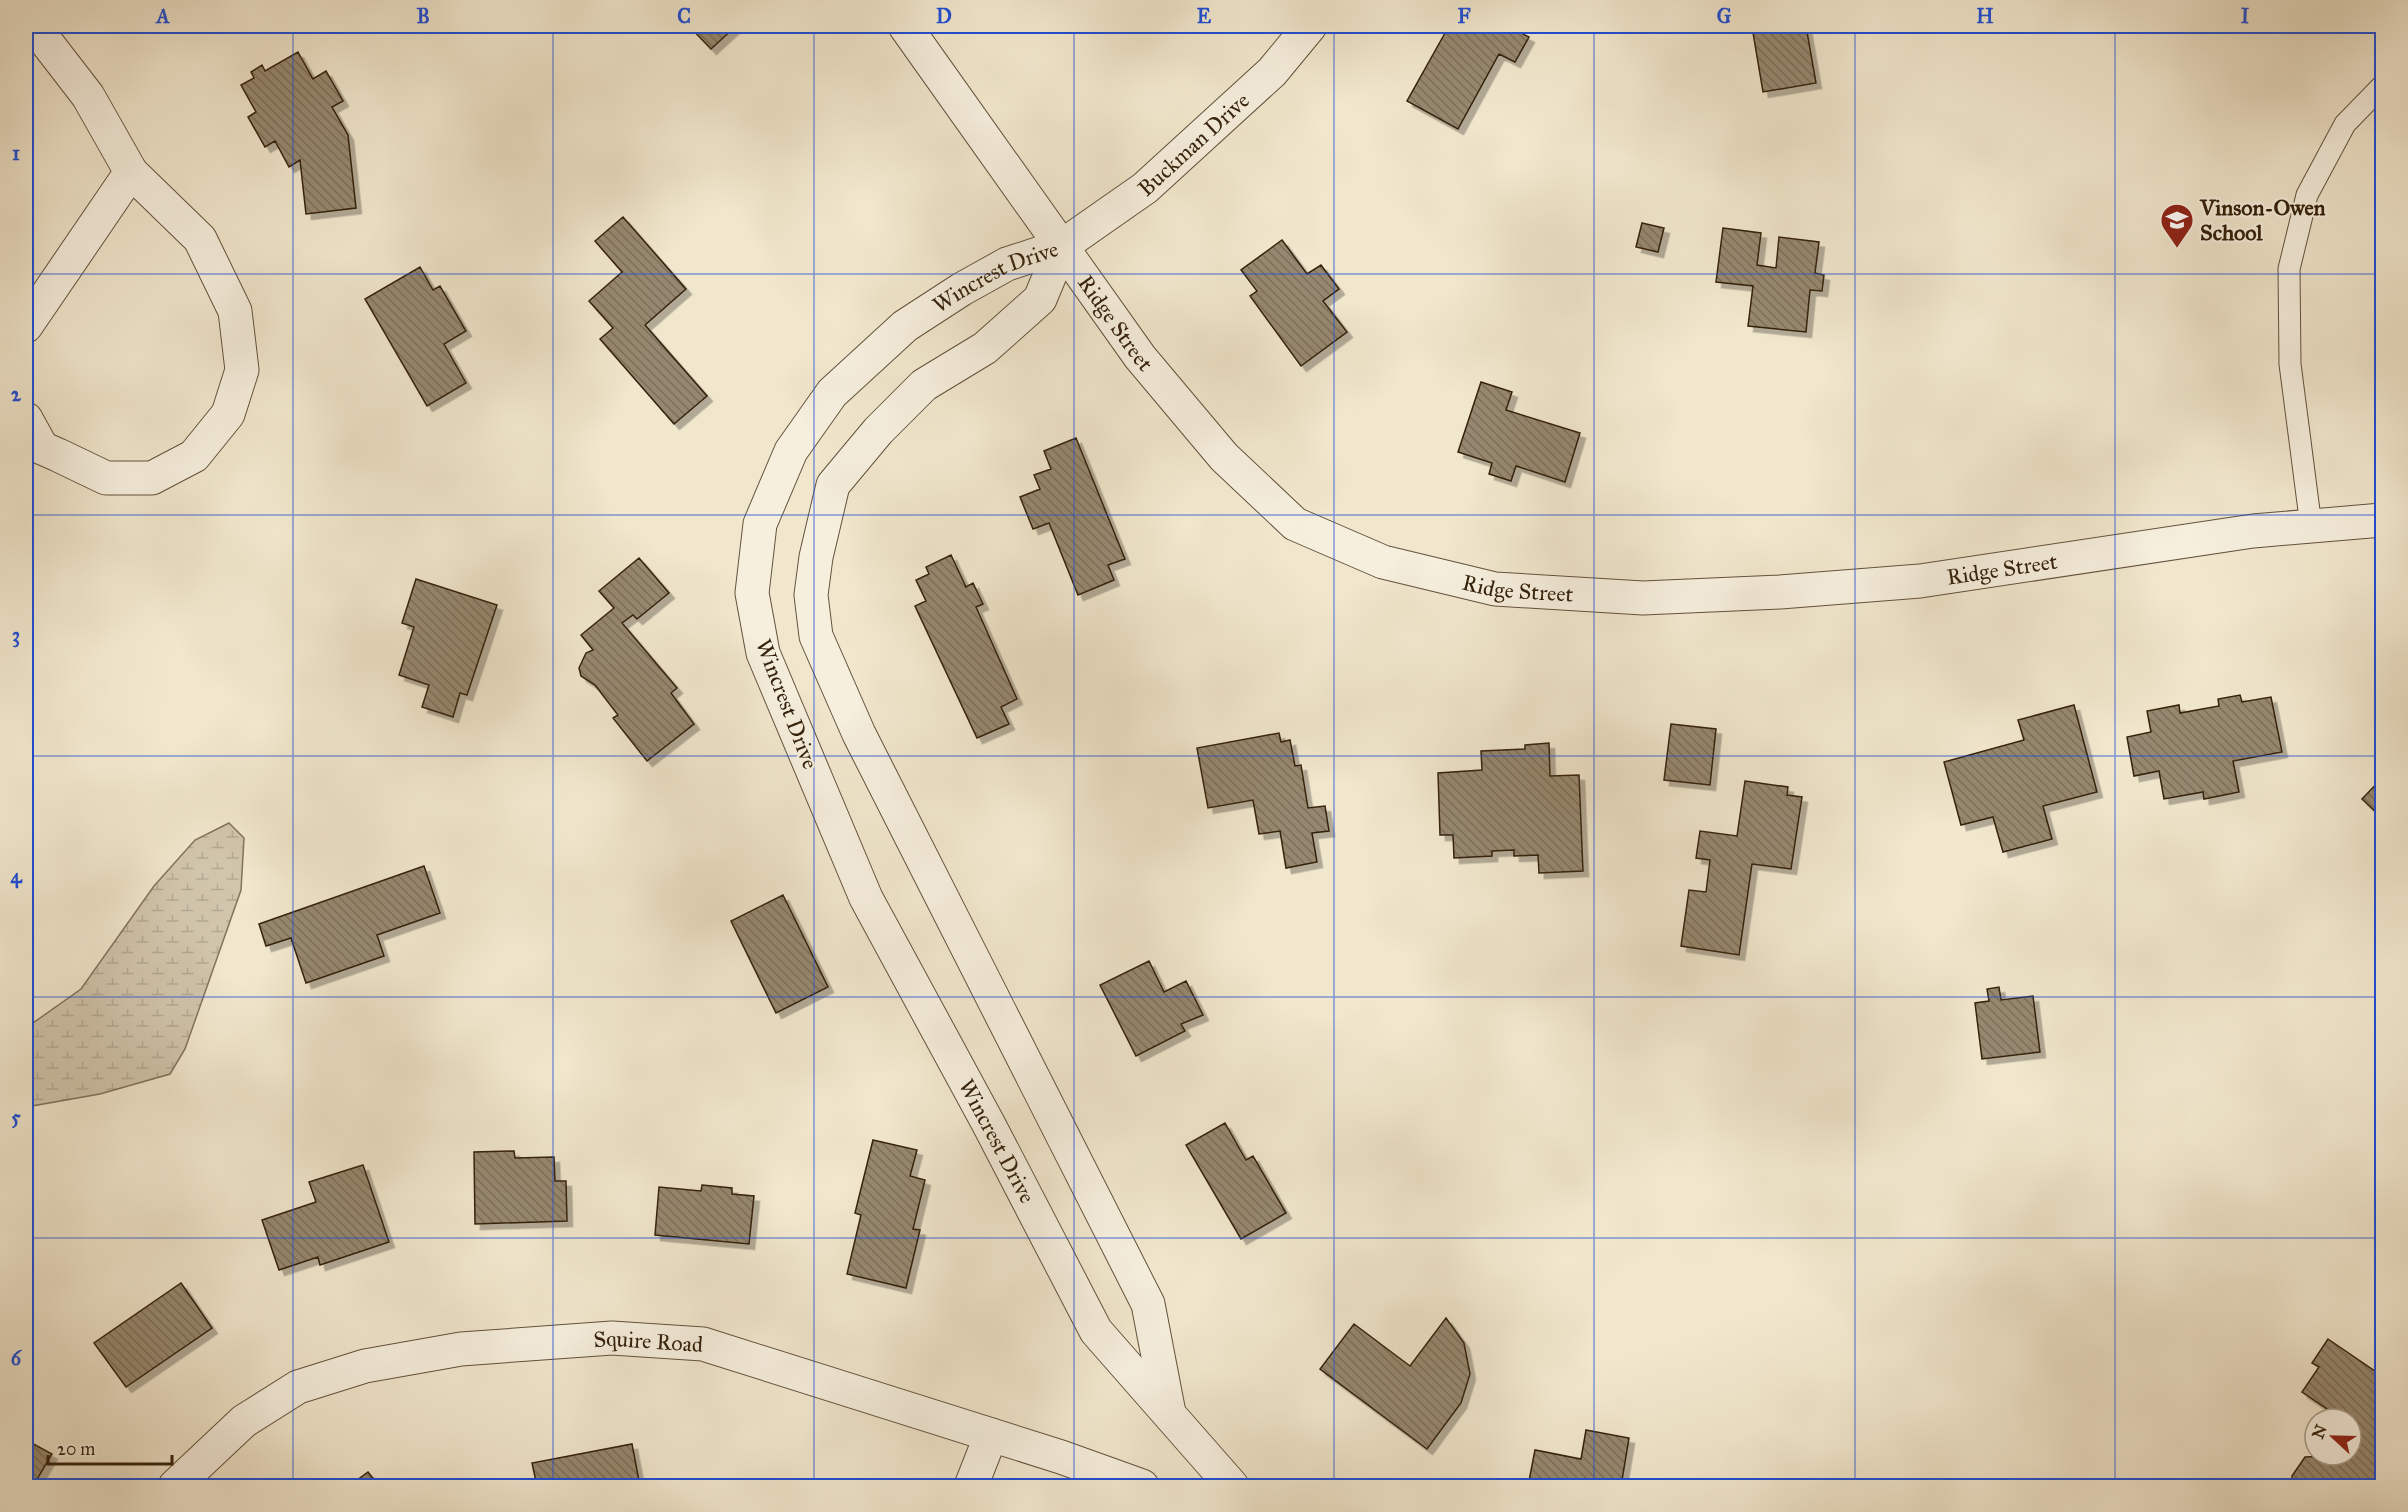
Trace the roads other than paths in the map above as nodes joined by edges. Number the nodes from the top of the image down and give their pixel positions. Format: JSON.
{"nodes":[{"id":1,"x":34,"y":26,"type":"edge"},
{"id":2,"x":904,"y":26,"type":"edge"},
{"id":3,"x":1310,"y":26,"type":"edge"},
{"id":4,"x":2382,"y":86,"type":"edge"},
{"id":5,"x":131,"y":172,"type":"junction"},
{"id":6,"x":1062,"y":246,"type":"junction"},
{"id":7,"x":26,"y":326,"type":"edge"},
{"id":8,"x":26,"y":419,"type":"edge"},
{"id":9,"x":2382,"y":520,"type":"edge"},
{"id":10,"x":2311,"y":526,"type":"junction"},
{"id":11,"x":1170,"y":1415,"type":"junction"},
{"id":12,"x":991,"y":1435,"type":"junction"},
{"id":13,"x":175,"y":1486,"type":"edge"},
{"id":14,"x":971,"y":1486,"type":"edge"},
{"id":15,"x":1142,"y":1486,"type":"edge"},
{"id":16,"x":1232,"y":1486,"type":"edge"}],
"edges":[{"from":1,"to":5,"type":"street"},
{"from":2,"to":6,"type":"street","name":"Ridge Street"},
{"from":3,"to":6,"type":"street","name":"Buckman Drive"},
{"from":4,"to":10,"type":"lane"},
{"from":5,"to":7,"type":"street"},
{"from":5,"to":8,"type":"street"},
{"from":6,"to":10,"type":"street","name":"Ridge Street"},
{"from":6,"to":11,"type":"street","name":"Wincrest Drive"},
{"from":6,"to":11,"type":"street","name":"Wincrest Drive"},
{"from":9,"to":10,"type":"street","name":"Ridge Street"},
{"from":11,"to":16,"type":"street","name":"Wincrest Drive"},
{"from":12,"to":13,"type":"street","name":"Squire Road"},
{"from":12,"to":14,"type":"street"},
{"from":12,"to":15,"type":"street","name":"Squire Road"}]}
